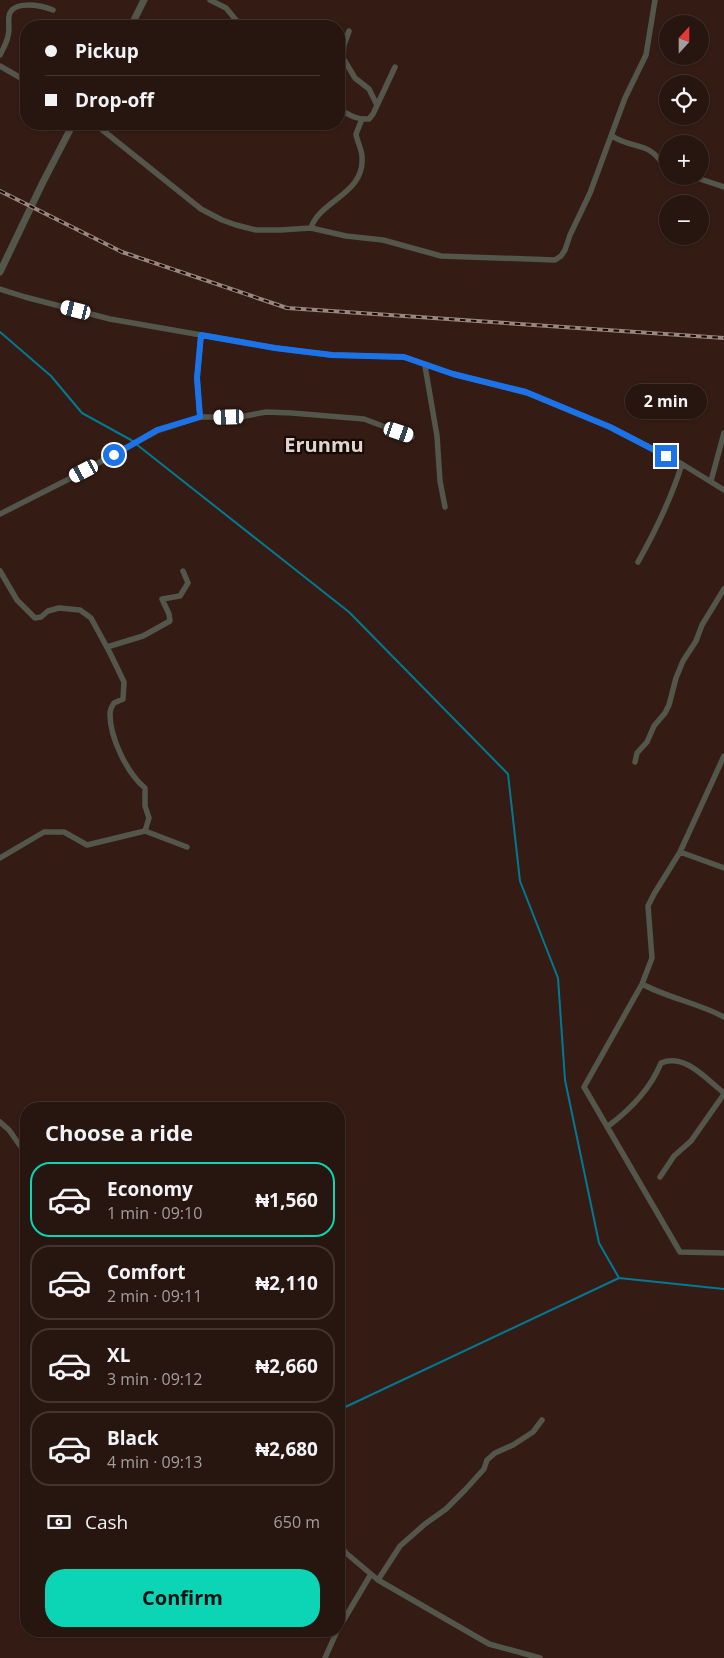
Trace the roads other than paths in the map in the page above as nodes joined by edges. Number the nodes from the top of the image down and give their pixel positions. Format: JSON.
{"nodes":[{"id":1,"x":144,"y":0,"type":"edge"},
{"id":2,"x":210,"y":0,"type":"edge"},
{"id":3,"x":655,"y":0,"type":"edge"},
{"id":4,"x":53,"y":10,"type":"dead end"},
{"id":5,"x":134,"y":20,"type":"edge"},
{"id":6,"x":236,"y":20,"type":"edge"},
{"id":7,"x":348,"y":31,"type":"dead end"},
{"id":8,"x":345,"y":42,"type":"edge"},
{"id":9,"x":0,"y":55,"type":"edge"},
{"id":10,"x":345,"y":62,"type":"edge"},
{"id":11,"x":0,"y":66,"type":"edge"},
{"id":12,"x":395,"y":67,"type":"dead end"},
{"id":13,"x":20,"y":78,"type":"edge"},
{"id":14,"x":377,"y":106,"type":"junction"},
{"id":15,"x":345,"y":113,"type":"edge"},
{"id":16,"x":362,"y":119,"type":"junction"},
{"id":17,"x":70,"y":130,"type":"edge"},
{"id":18,"x":102,"y":130,"type":"edge"},
{"id":19,"x":612,"y":136,"type":"junction"},
{"id":20,"x":659,"y":157,"type":"edge"},
{"id":21,"x":709,"y":182,"type":"edge"},
{"id":22,"x":724,"y":187,"type":"edge"},
{"id":23,"x":311,"y":228,"type":"junction"},
{"id":24,"x":0,"y":272,"type":"edge"},
{"id":25,"x":0,"y":289,"type":"edge"},
{"id":26,"x":201,"y":335,"type":"junction"},
{"id":27,"x":426,"y":366,"type":"junction"},
{"id":28,"x":200,"y":417,"type":"junction"},
{"id":29,"x":724,"y":433,"type":"edge"},
{"id":30,"x":412,"y":436,"type":"dead end"},
{"id":31,"x":682,"y":464,"type":"junction"},
{"id":32,"x":711,"y":482,"type":"junction"},
{"id":33,"x":724,"y":490,"type":"edge"},
{"id":34,"x":445,"y":507,"type":"dead end"},
{"id":35,"x":0,"y":514,"type":"edge"},
{"id":36,"x":638,"y":562,"type":"dead end"},
{"id":37,"x":0,"y":571,"type":"edge"},
{"id":38,"x":183,"y":571,"type":"dead end"},
{"id":39,"x":724,"y":589,"type":"edge"},
{"id":40,"x":107,"y":647,"type":"junction"},
{"id":41,"x":724,"y":756,"type":"edge"},
{"id":42,"x":635,"y":762,"type":"dead end"},
{"id":43,"x":145,"y":831,"type":"junction"},
{"id":44,"x":187,"y":847,"type":"dead end"},
{"id":45,"x":680,"y":852,"type":"junction"},
{"id":46,"x":0,"y":858,"type":"edge"},
{"id":47,"x":724,"y":868,"type":"edge"},
{"id":48,"x":642,"y":984,"type":"junction"},
{"id":49,"x":724,"y":1017,"type":"edge"},
{"id":50,"x":724,"y":1093,"type":"edge"},
{"id":51,"x":0,"y":1122,"type":"edge"},
{"id":52,"x":607,"y":1126,"type":"junction"},
{"id":53,"x":20,"y":1146,"type":"edge"},
{"id":54,"x":660,"y":1177,"type":"dead end"},
{"id":55,"x":724,"y":1253,"type":"edge"},
{"id":56,"x":542,"y":1420,"type":"dead end"},
{"id":57,"x":345,"y":1552,"type":"edge"},
{"id":58,"x":371,"y":1574,"type":"junction"},
{"id":59,"x":378,"y":1580,"type":"junction"},
{"id":60,"x":345,"y":1618,"type":"edge"},
{"id":61,"x":334,"y":1637,"type":"edge"},
{"id":62,"x":325,"y":1658,"type":"edge"},
{"id":63,"x":540,"y":1658,"type":"edge"}],
"edges":[{"from":1,"to":5,"type":"street"},
{"from":2,"to":6,"type":"street"},
{"from":3,"to":19,"type":"street"},
{"from":4,"to":9,"type":"street"},
{"from":7,"to":8,"type":"street"},
{"from":10,"to":14,"type":"street"},
{"from":11,"to":13,"type":"street"},
{"from":12,"to":14,"type":"street"},
{"from":14,"to":16,"type":"street"},
{"from":15,"to":16,"type":"street"},
{"from":16,"to":23,"type":"street"},
{"from":17,"to":24,"type":"street"},
{"from":18,"to":23,"type":"street"},
{"from":19,"to":20,"type":"street"},
{"from":19,"to":23,"type":"street"},
{"from":21,"to":22,"type":"street"},
{"from":25,"to":26,"type":"street"},
{"from":26,"to":27,"type":"street"},
{"from":26,"to":28,"type":"street"},
{"from":27,"to":31,"type":"street"},
{"from":27,"to":34,"type":"street"},
{"from":28,"to":30,"type":"street"},
{"from":28,"to":35,"type":"street"},
{"from":29,"to":32,"type":"street"},
{"from":31,"to":32,"type":"street"},
{"from":31,"to":36,"type":"street"},
{"from":32,"to":33,"type":"street"},
{"from":37,"to":40,"type":"street"},
{"from":38,"to":40,"type":"street"},
{"from":39,"to":42,"type":"street"},
{"from":40,"to":43,"type":"street"},
{"from":41,"to":45,"type":"street"},
{"from":43,"to":44,"type":"street"},
{"from":43,"to":46,"type":"street"},
{"from":45,"to":47,"type":"street"},
{"from":45,"to":48,"type":"street"},
{"from":48,"to":49,"type":"street"},
{"from":48,"to":52,"type":"street"},
{"from":50,"to":52,"type":"street"},
{"from":50,"to":54,"type":"street"},
{"from":51,"to":53,"type":"street"},
{"from":52,"to":55,"type":"street"},
{"from":56,"to":59,"type":"street"},
{"from":57,"to":58,"type":"street"},
{"from":58,"to":59,"type":"street"},
{"from":58,"to":60,"type":"street"},
{"from":59,"to":63,"type":"street"},
{"from":61,"to":62,"type":"street"}]}
